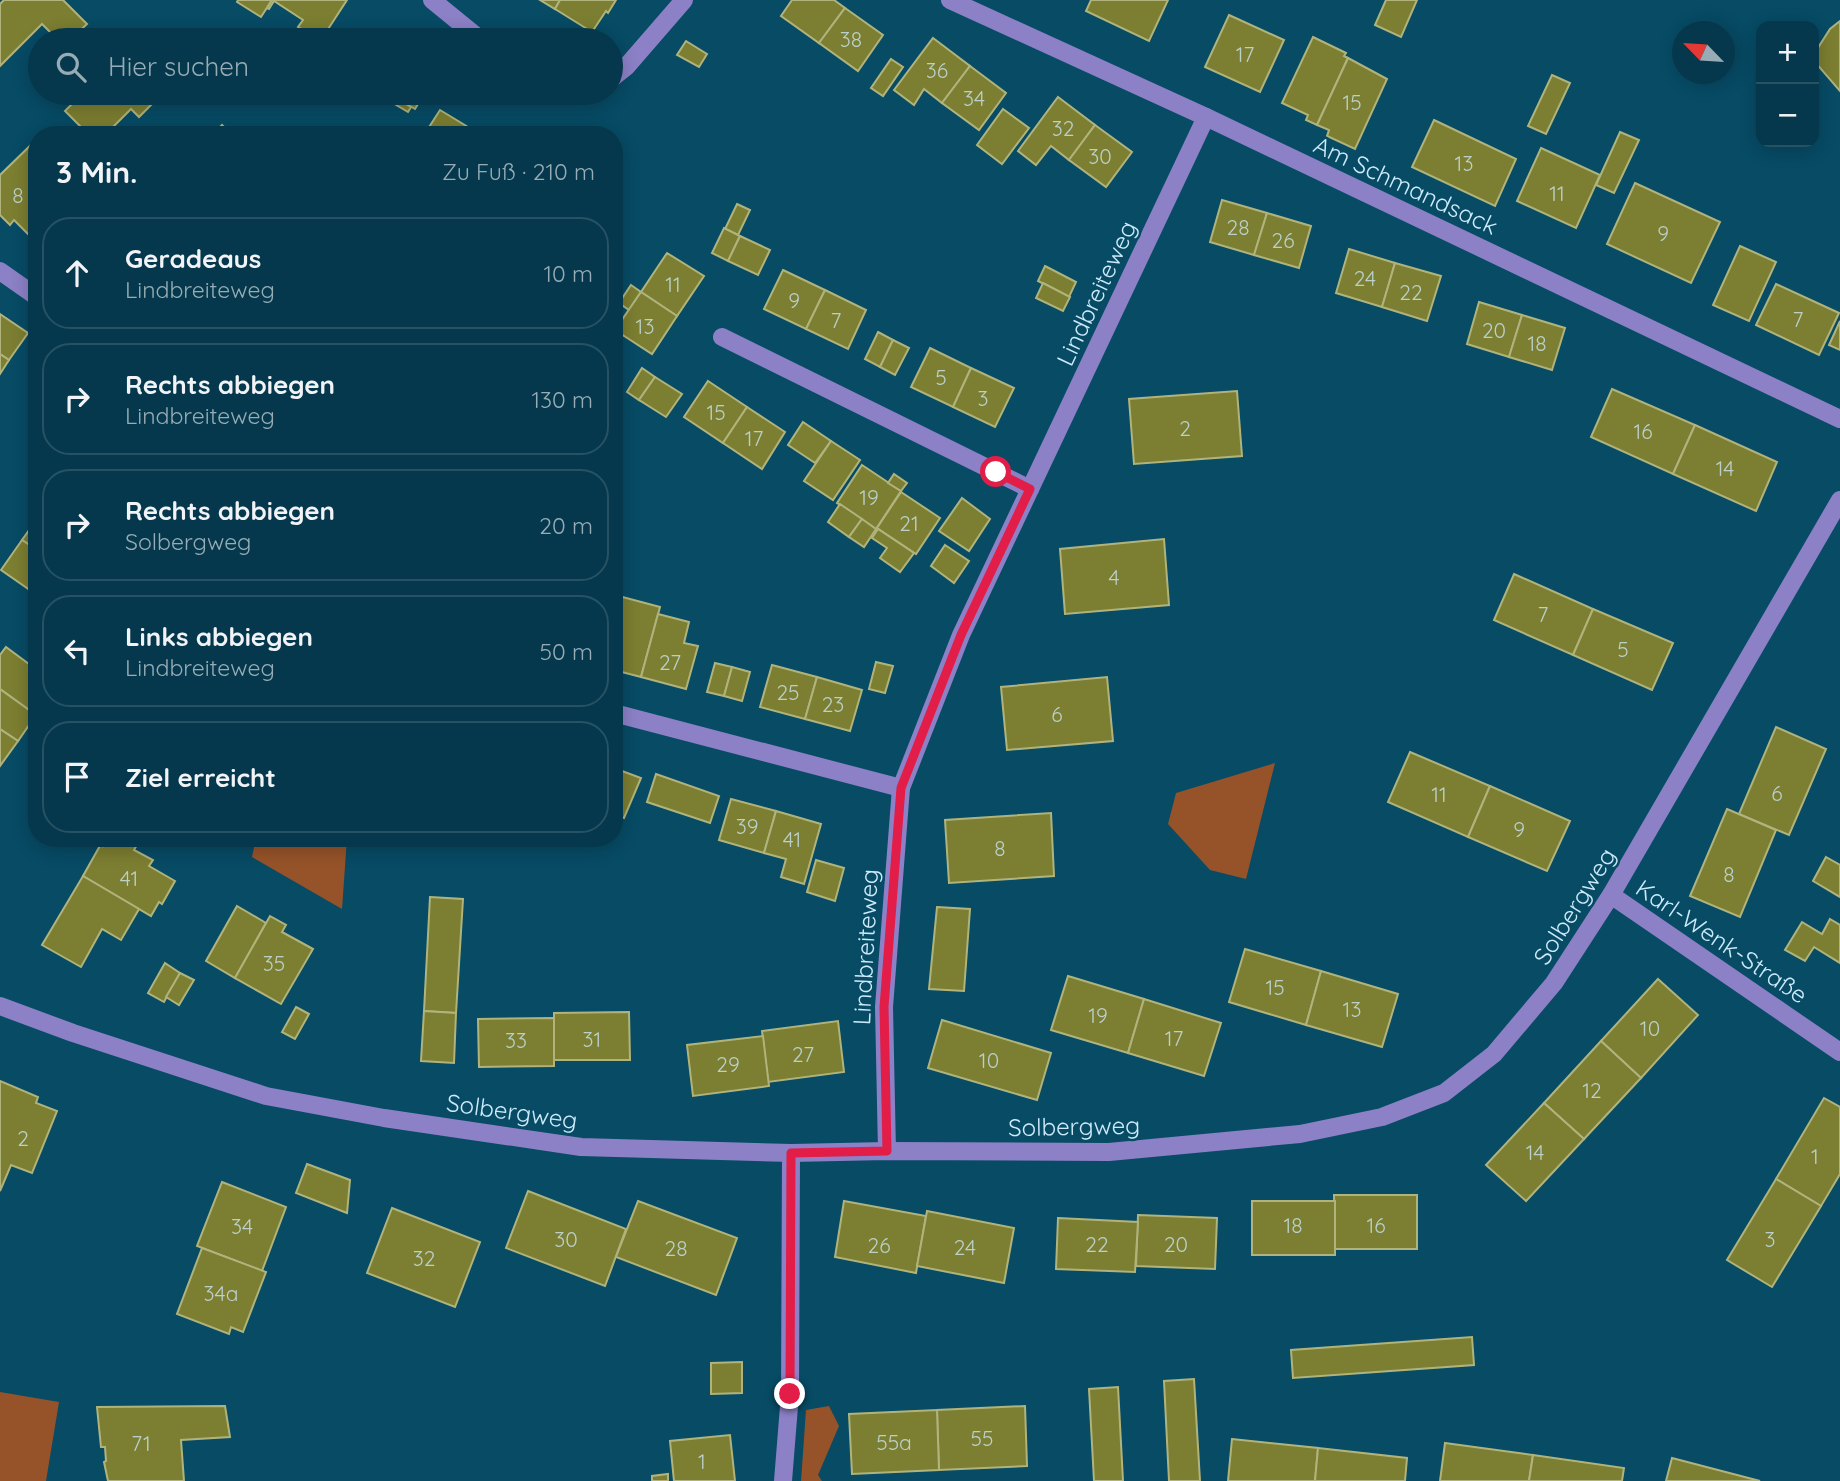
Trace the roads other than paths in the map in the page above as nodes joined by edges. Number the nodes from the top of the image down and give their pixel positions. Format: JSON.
{"nodes":[{"id":1,"x":432,"y":0,"type":"edge"},
{"id":2,"x":684,"y":0,"type":"edge"},
{"id":3,"x":950,"y":0,"type":"edge"},
{"id":4,"x":466,"y":28,"type":"edge"},
{"id":5,"x":623,"y":69,"type":"edge"},
{"id":6,"x":1206,"y":117,"type":"junction"},
{"id":7,"x":0,"y":271,"type":"edge"},
{"id":8,"x":28,"y":291,"type":"edge"},
{"id":9,"x":722,"y":337,"type":"dead end"},
{"id":10,"x":1840,"y":419,"type":"edge"},
{"id":11,"x":1030,"y":489,"type":"junction"},
{"id":12,"x":1840,"y":500,"type":"edge"},
{"id":13,"x":623,"y":715,"type":"edge"},
{"id":14,"x":901,"y":788,"type":"junction"},
{"id":15,"x":1611,"y":895,"type":"junction"},
{"id":16,"x":0,"y":1006,"type":"edge"},
{"id":17,"x":1840,"y":1052,"type":"edge"},
{"id":18,"x":887,"y":1151,"type":"junction"},
{"id":19,"x":791,"y":1153,"type":"junction"},
{"id":20,"x":783,"y":1481,"type":"edge"}],
"edges":[{"from":1,"to":4,"type":"street"},
{"from":2,"to":5,"type":"street"},
{"from":3,"to":6,"type":"street","name":"Am Schmandsack"},
{"from":6,"to":10,"type":"street","name":"Am Schmandsack"},
{"from":6,"to":11,"type":"street","name":"Lindbreiteweg"},
{"from":7,"to":8,"type":"street"},
{"from":9,"to":11,"type":"street"},
{"from":11,"to":14,"type":"street","name":"Lindbreiteweg"},
{"from":12,"to":15,"type":"street","name":"Solbergweg"},
{"from":13,"to":14,"type":"street"},
{"from":14,"to":18,"type":"street","name":"Lindbreiteweg"},
{"from":15,"to":17,"type":"street","name":"Karl-Wenk-Straße"},
{"from":15,"to":18,"type":"street","name":"Solbergweg"},
{"from":16,"to":19,"type":"street","name":"Solbergweg"},
{"from":18,"to":19,"type":"street","name":"Solbergweg"},
{"from":19,"to":20,"type":"street"}]}
